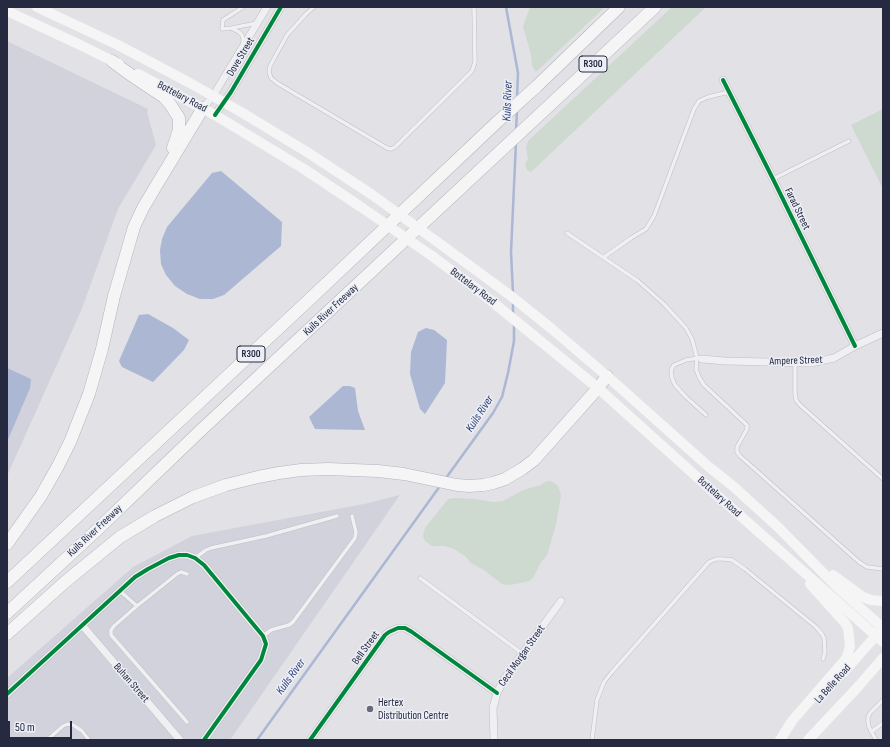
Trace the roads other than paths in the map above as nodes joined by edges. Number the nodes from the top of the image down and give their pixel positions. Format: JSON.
{"nodes":[{"id":1,"x":37,"y":7,"type":"edge"},
{"id":2,"x":243,"y":7,"type":"edge"},
{"id":3,"x":267,"y":7,"type":"edge"},
{"id":4,"x":281,"y":7,"type":"edge"},
{"id":5,"x":314,"y":7,"type":"edge"},
{"id":6,"x":474,"y":7,"type":"edge"},
{"id":7,"x":619,"y":7,"type":"edge"},
{"id":8,"x":655,"y":7,"type":"edge"},
{"id":9,"x":7,"y":11,"type":"edge"},
{"id":10,"x":257,"y":23,"type":"junction"},
{"id":11,"x":232,"y":28,"type":"junction"},
{"id":12,"x":243,"y":46,"type":"junction"},
{"id":13,"x":112,"y":61,"type":"junction"},
{"id":14,"x":723,"y":80,"type":"dead end"},
{"id":15,"x":729,"y":92,"type":"junction"},
{"id":16,"x":213,"y":96,"type":"junction"},
{"id":17,"x":224,"y":102,"type":"junction"},
{"id":18,"x":203,"y":108,"type":"junction"},
{"id":19,"x":216,"y":115,"type":"junction"},
{"id":20,"x":849,"y":141,"type":"dead end"},
{"id":21,"x":168,"y":165,"type":"junction"},
{"id":22,"x":773,"y":179,"type":"junction"},
{"id":23,"x":567,"y":233,"type":"dead end"},
{"id":24,"x":604,"y":257,"type":"junction"},
{"id":25,"x":883,"y":333,"type":"edge"},
{"id":26,"x":855,"y":346,"type":"junction"},
{"id":27,"x":700,"y":358,"type":"junction"},
{"id":28,"x":795,"y":362,"type":"junction"},
{"id":29,"x":607,"y":376,"type":"junction"},
{"id":30,"x":598,"y":388,"type":"junction"},
{"id":31,"x":706,"y":415,"type":"dead end"},
{"id":32,"x":883,"y":479,"type":"edge"},
{"id":33,"x":337,"y":516,"type":"dead end"},
{"id":34,"x":352,"y":516,"type":"dead end"},
{"id":35,"x":7,"y":544,"type":"edge"},
{"id":36,"x":806,"y":556,"type":"junction"},
{"id":37,"x":195,"y":558,"type":"junction"},
{"id":38,"x":797,"y":566,"type":"junction"},
{"id":39,"x":883,"y":569,"type":"edge"},
{"id":40,"x":187,"y":574,"type":"dead end"},
{"id":41,"x":420,"y":578,"type":"dead end"},
{"id":42,"x":7,"y":582,"type":"edge"},
{"id":43,"x":120,"y":591,"type":"junction"},
{"id":44,"x":561,"y":601,"type":"dead end"},
{"id":45,"x":883,"y":601,"type":"edge"},
{"id":46,"x":137,"y":606,"type":"junction"},
{"id":47,"x":7,"y":612,"type":"edge"},
{"id":48,"x":82,"y":626,"type":"junction"},
{"id":49,"x":882,"y":632,"type":"edge"},
{"id":50,"x":7,"y":634,"type":"edge"},
{"id":51,"x":263,"y":636,"type":"junction"},
{"id":52,"x":523,"y":654,"type":"junction"},
{"id":53,"x":883,"y":658,"type":"edge"},
{"id":54,"x":823,"y":659,"type":"dead end"},
{"id":55,"x":496,"y":693,"type":"junction"},
{"id":56,"x":7,"y":694,"type":"edge"},
{"id":57,"x":883,"y":700,"type":"edge"},
{"id":58,"x":187,"y":722,"type":"dead end"},
{"id":59,"x":883,"y":723,"type":"edge"},
{"id":60,"x":871,"y":732,"type":"junction"},
{"id":61,"x":47,"y":740,"type":"edge"},
{"id":62,"x":89,"y":740,"type":"edge"},
{"id":63,"x":180,"y":740,"type":"edge"},
{"id":64,"x":204,"y":740,"type":"edge"},
{"id":65,"x":310,"y":740,"type":"edge"},
{"id":66,"x":494,"y":740,"type":"edge"},
{"id":67,"x":592,"y":740,"type":"edge"},
{"id":68,"x":781,"y":740,"type":"edge"},
{"id":69,"x":808,"y":740,"type":"edge"},
{"id":70,"x":876,"y":740,"type":"edge"}],
"edges":[{"from":1,"to":16,"type":"main road","name":"Bottelary Road"},
{"from":2,"to":11,"type":"lane"},
{"from":3,"to":10,"type":"street","name":"Dove Street"},
{"from":4,"to":17,"type":"street","name":"Dove Street"},
{"from":5,"to":6,"type":"lane"},
{"from":7,"to":42,"type":"highway","name":"Kuils River Freeway","number":"R300"},
{"from":8,"to":47,"type":"highway","name":"Kuils River Freeway","number":"R300"},
{"from":9,"to":13,"type":"main road","name":"Bottelary Road"},
{"from":10,"to":11,"type":"lane"},
{"from":10,"to":12,"type":"street","name":"Dove Street"},
{"from":11,"to":12,"type":"lane"},
{"from":12,"to":16,"type":"street","name":"Dove Street"},
{"from":13,"to":18,"type":"main road","name":"Bottelary Road"},
{"from":13,"to":21,"type":"highway"},
{"from":14,"to":15,"type":"street","name":"Farad Street"},
{"from":15,"to":22,"type":"street","name":"Farad Street"},
{"from":15,"to":24,"type":"lane"},
{"from":16,"to":17,"type":"main road","name":"Bottelary Road"},
{"from":16,"to":18,"type":"street","name":"Dove Street"},
{"from":17,"to":19,"type":"street","name":"Dove Street"},
{"from":17,"to":29,"type":"main road","name":"Bottelary Road","bridge":true},
{"from":18,"to":19,"type":"main road","name":"Bottelary Road"},
{"from":18,"to":21,"type":"highway"},
{"from":19,"to":30,"type":"main road","name":"Bottelary Road","bridge":true},
{"from":20,"to":22,"type":"lane"},
{"from":21,"to":35,"type":"highway"},
{"from":22,"to":26,"type":"street","name":"Farad Street"},
{"from":23,"to":24,"type":"lane"},
{"from":24,"to":27,"type":"lane"},
{"from":25,"to":26,"type":"street","name":"Ampere Street"},
{"from":26,"to":28,"type":"street","name":"Ampere Street"},
{"from":27,"to":28,"type":"street","name":"Ampere Street"},
{"from":27,"to":31,"type":"lane"},
{"from":27,"to":39,"type":"lane"},
{"from":28,"to":32,"type":"lane"},
{"from":29,"to":30,"type":"highway"},
{"from":29,"to":36,"type":"main road","name":"Bottelary Road"},
{"from":30,"to":38,"type":"main road","name":"Bottelary Road"},
{"from":30,"to":50,"type":"highway"},
{"from":33,"to":37,"type":"lane"},
{"from":34,"to":51,"type":"lane"},
{"from":36,"to":45,"type":"main road"},
{"from":36,"to":49,"type":"main road","name":"Bottelary Road"},
{"from":37,"to":43,"type":"street"},
{"from":37,"to":51,"type":"street"},
{"from":38,"to":49,"type":"main road","name":"Bottelary Road"},
{"from":38,"to":68,"type":"main road"},
{"from":40,"to":46,"type":"lane"},
{"from":41,"to":52,"type":"lane"},
{"from":43,"to":46,"type":"lane"},
{"from":43,"to":48,"type":"street"},
{"from":44,"to":52,"type":"street","name":"Cecil Morgan Street"},
{"from":46,"to":58,"type":"lane"},
{"from":48,"to":56,"type":"street"},
{"from":48,"to":63,"type":"street","name":"Buhan Street"},
{"from":49,"to":68,"type":"main road","name":"La Belle Road"},
{"from":51,"to":64,"type":"street"},
{"from":52,"to":55,"type":"street","name":"Cecil Morgan Street"},
{"from":53,"to":69,"type":"main road","name":"La Belle Road"},
{"from":54,"to":67,"type":"lane"},
{"from":55,"to":65,"type":"street","name":"Bell Street"},
{"from":55,"to":66,"type":"street","name":"Cecil Morgan Street"},
{"from":57,"to":60,"type":"lane"},
{"from":59,"to":60,"type":"lane"},
{"from":60,"to":70,"type":"lane"},
{"from":61,"to":62,"type":"lane"}]}
